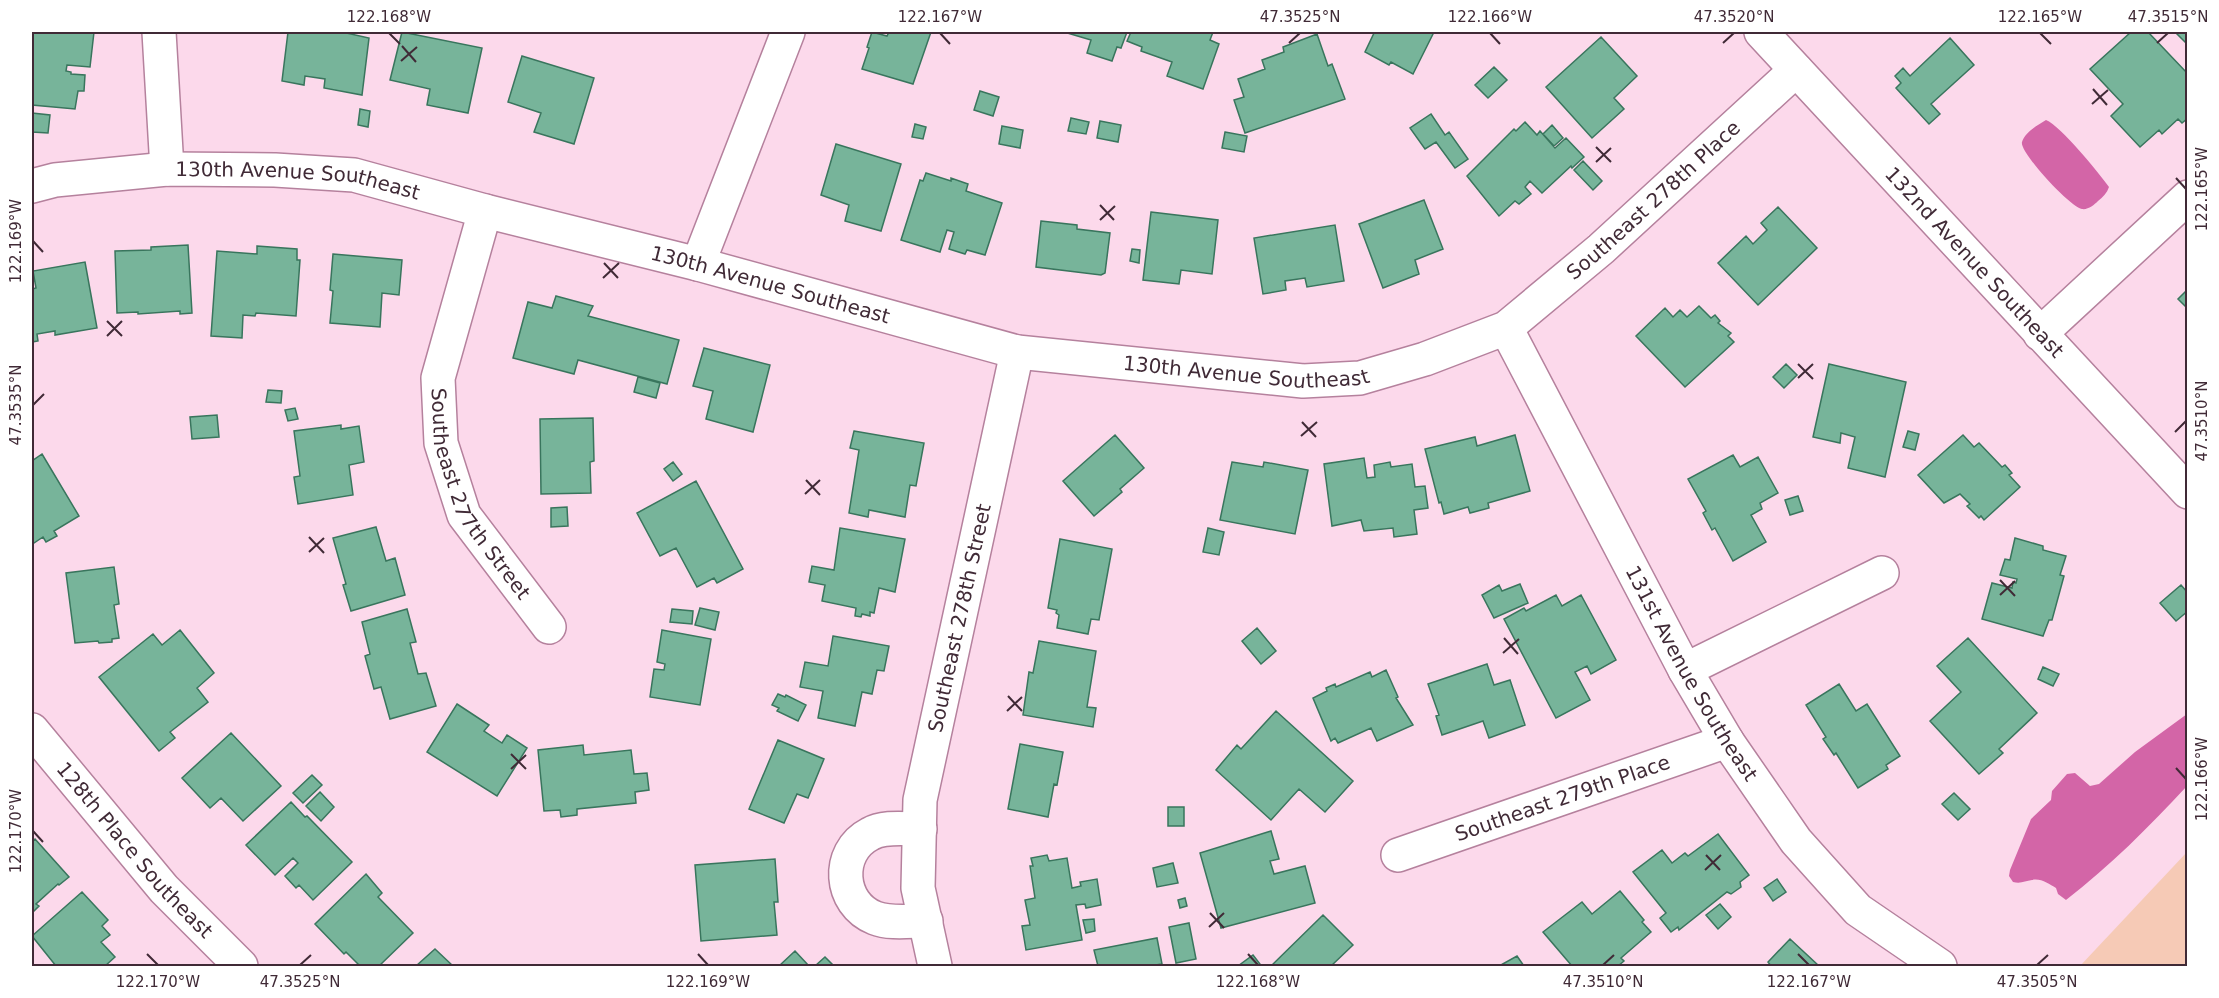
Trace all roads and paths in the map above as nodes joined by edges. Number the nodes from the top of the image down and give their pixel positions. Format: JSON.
{"nodes":[{"id":1,"x":159,"y":32,"type":"edge"},
{"id":2,"x":788,"y":32,"type":"edge"},
{"id":3,"x":1761,"y":32,"type":"edge"},
{"id":4,"x":1797,"y":70,"type":"junction"},
{"id":5,"x":167,"y":169,"type":"junction"},
{"id":6,"x":32,"y":186,"type":"edge"},
{"id":7,"x":2187,"y":197,"type":"edge"},
{"id":8,"x":485,"y":211,"type":"junction"},
{"id":9,"x":698,"y":264,"type":"junction"},
{"id":10,"x":1506,"y":328,"type":"junction"},
{"id":11,"x":2040,"y":334,"type":"junction"},
{"id":12,"x":1017,"y":352,"type":"junction"},
{"id":13,"x":2187,"y":492,"type":"edge"},
{"id":14,"x":1882,"y":573,"type":"dead end"},
{"id":15,"x":549,"y":627,"type":"dead end"},
{"id":16,"x":1685,"y":670,"type":"junction"},
{"id":17,"x":32,"y":730,"type":"edge"},
{"id":18,"x":1727,"y":741,"type":"junction"},
{"id":19,"x":920,"y":829,"type":"junction"},
{"id":20,"x":1398,"y":855,"type":"dead end"},
{"id":21,"x":926,"y":921,"type":"junction"},
{"id":22,"x":241,"y":966,"type":"edge"},
{"id":23,"x":935,"y":966,"type":"edge"},
{"id":24,"x":1940,"y":966,"type":"edge"}],
"edges":[{"from":1,"to":5,"type":"street"},
{"from":2,"to":9,"type":"street"},
{"from":3,"to":4,"type":"street","name":"132nd Avenue Southeast"},
{"from":4,"to":10,"type":"street","name":"Southeast 278th Place"},
{"from":4,"to":11,"type":"street","name":"132nd Avenue Southeast"},
{"from":5,"to":6,"type":"street","name":"130th Avenue Southeast"},
{"from":5,"to":8,"type":"street","name":"130th Avenue Southeast"},
{"from":7,"to":11,"type":"street"},
{"from":8,"to":9,"type":"street","name":"130th Avenue Southeast"},
{"from":8,"to":15,"type":"street","name":"Southeast 277th Street"},
{"from":9,"to":12,"type":"street","name":"130th Avenue Southeast"},
{"from":10,"to":12,"type":"street","name":"130th Avenue Southeast"},
{"from":10,"to":16,"type":"street","name":"131st Avenue Southeast"},
{"from":11,"to":13,"type":"street","name":"132nd Avenue Southeast"},
{"from":12,"to":19,"type":"street","name":"Southeast 278th Street"},
{"from":14,"to":16,"type":"street"},
{"from":16,"to":18,"type":"street","name":"131st Avenue Southeast"},
{"from":17,"to":22,"type":"street","name":"128th Place Southeast"},
{"from":18,"to":20,"type":"street","name":"Southeast 279th Place"},
{"from":18,"to":24,"type":"street","name":"131st Avenue Southeast"},
{"from":19,"to":21,"type":"street","name":"Southeast 278th Street"},
{"from":19,"to":21,"type":"street"},
{"from":21,"to":23,"type":"street","name":"Southeast 278th Street"}]}
